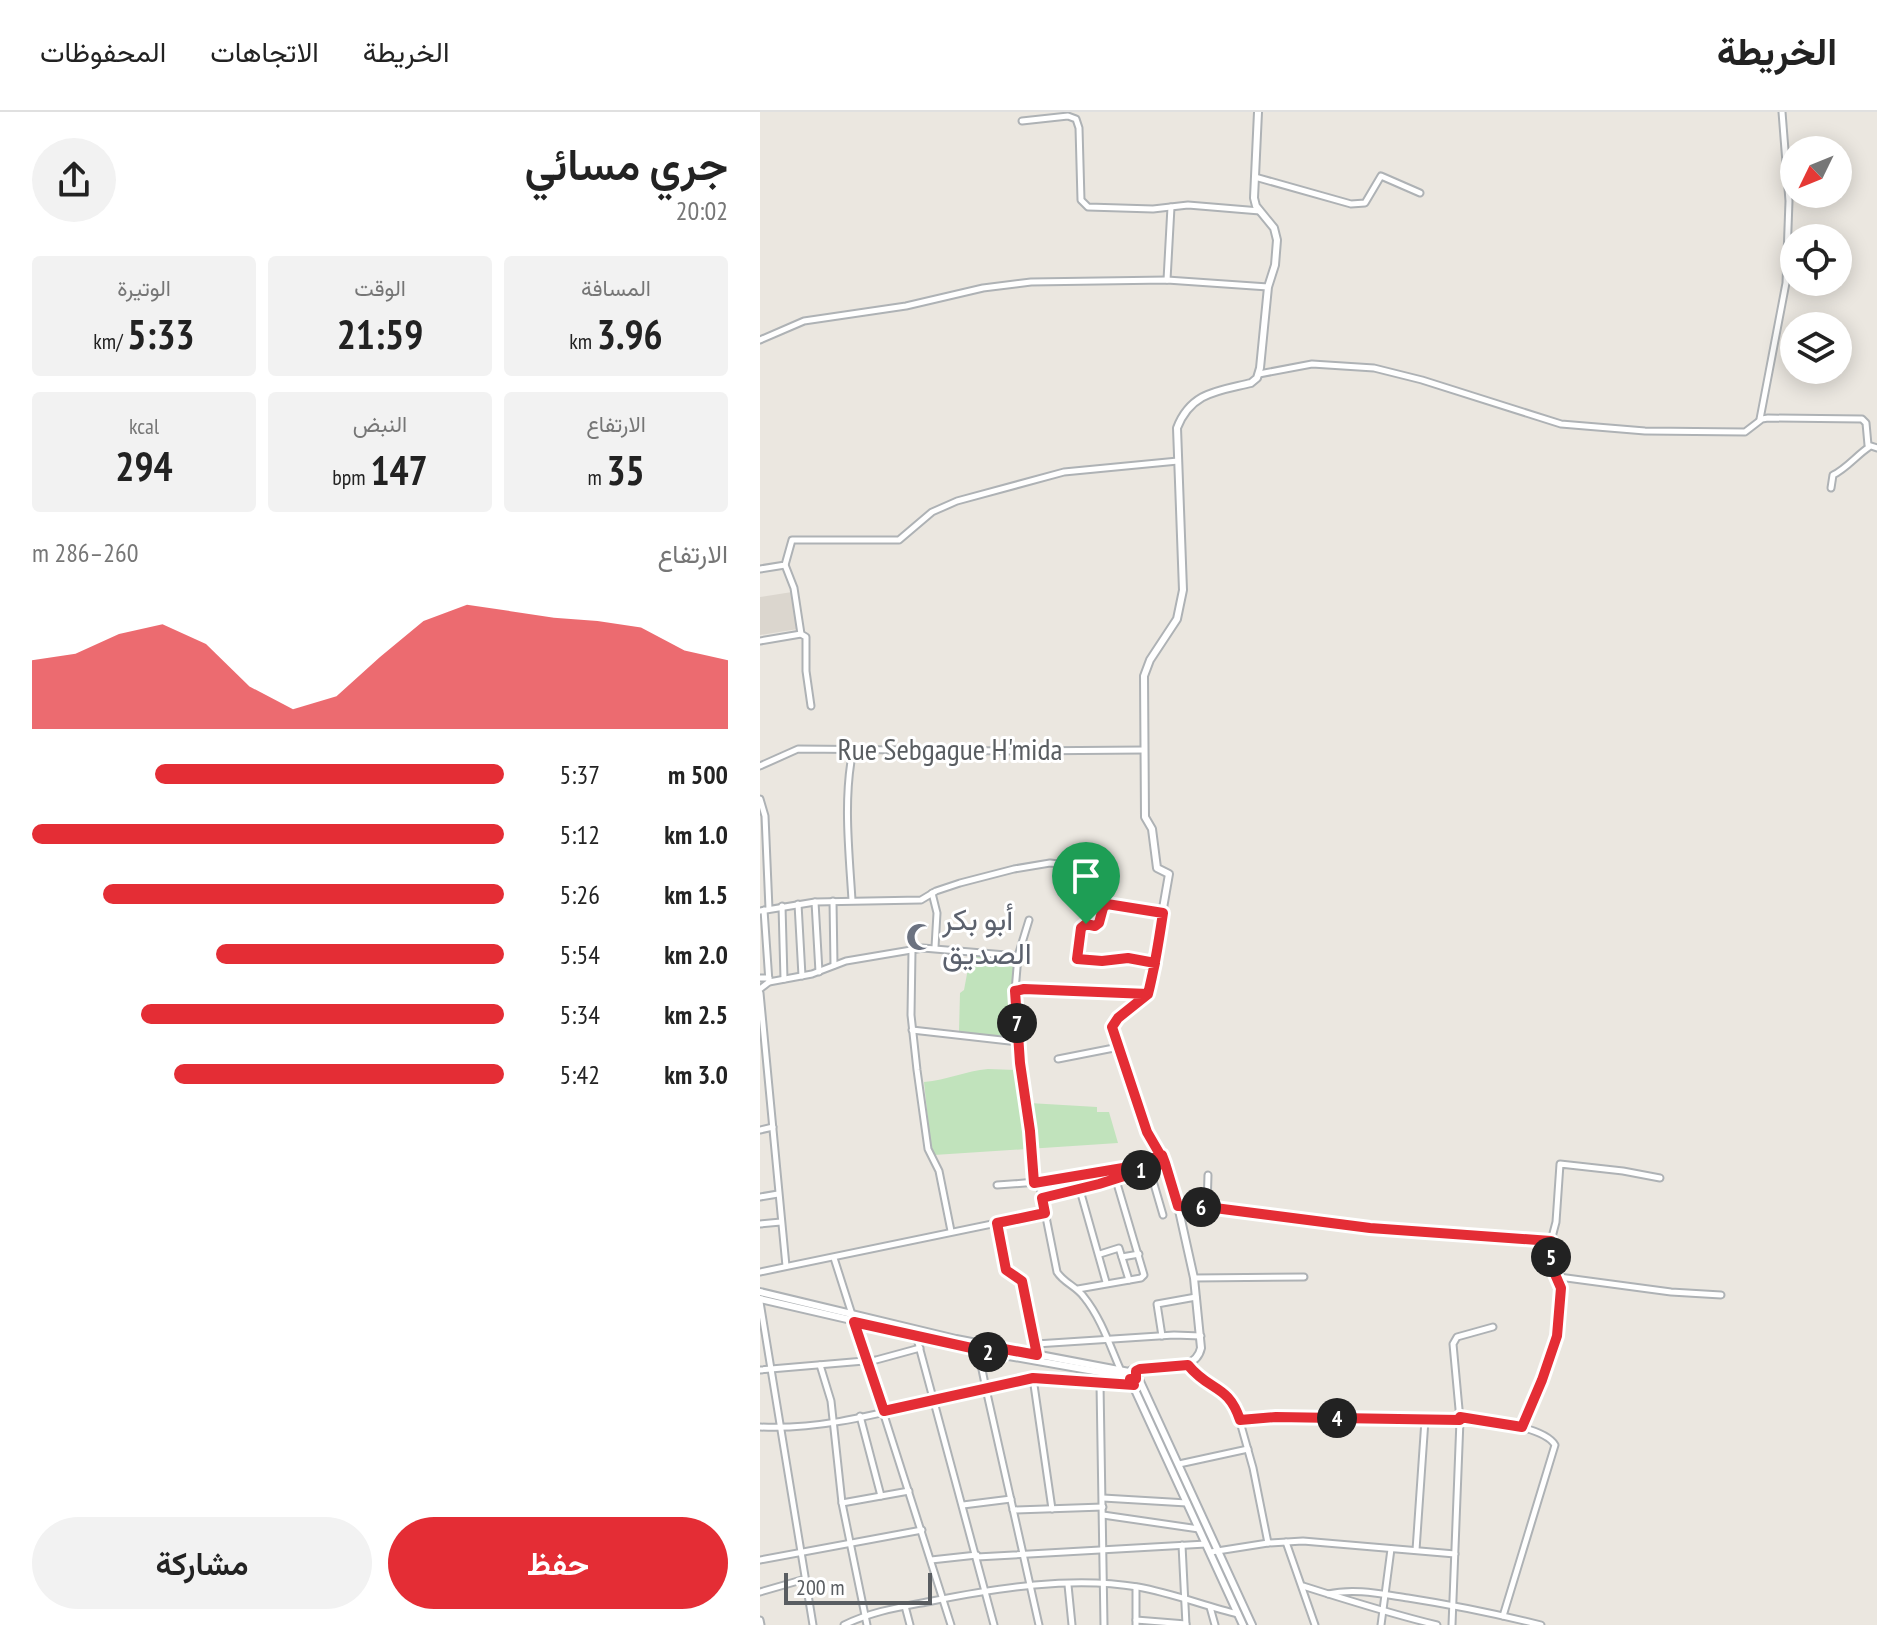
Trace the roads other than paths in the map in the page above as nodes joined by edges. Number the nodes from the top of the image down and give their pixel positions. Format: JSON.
{"nodes":[{"id":1,"x":1258,"y":112,"type":"edge"},
{"id":2,"x":1782,"y":112,"type":"edge"},
{"id":3,"x":1022,"y":121,"type":"dead end"},
{"id":4,"x":1255,"y":177,"type":"junction"},
{"id":5,"x":1420,"y":193,"type":"dead end"},
{"id":6,"x":1171,"y":207,"type":"junction"},
{"id":7,"x":1261,"y":211,"type":"junction"},
{"id":8,"x":1167,"y":280,"type":"junction"},
{"id":9,"x":1268,"y":287,"type":"junction"},
{"id":10,"x":760,"y":340,"type":"edge"},
{"id":11,"x":1259,"y":374,"type":"junction"},
{"id":12,"x":1760,"y":420,"type":"junction"},
{"id":13,"x":1869,"y":447,"type":"junction"},
{"id":14,"x":1877,"y":448,"type":"edge"},
{"id":15,"x":1178,"y":461,"type":"junction"},
{"id":16,"x":1831,"y":488,"type":"dead end"},
{"id":17,"x":785,"y":565,"type":"junction"},
{"id":18,"x":760,"y":569,"type":"edge"},
{"id":19,"x":801,"y":634,"type":"junction"},
{"id":20,"x":760,"y":641,"type":"edge"},
{"id":21,"x":811,"y":706,"type":"dead end"},
{"id":22,"x":853,"y":750,"type":"junction"},
{"id":23,"x":1144,"y":750,"type":"junction"},
{"id":24,"x":760,"y":766,"type":"edge"},
{"id":25,"x":760,"y":799,"type":"edge"},
{"id":26,"x":763,"y":833,"type":"edge"},
{"id":27,"x":1077,"y":866,"type":"dead end"},
{"id":28,"x":932,"y":893,"type":"junction"},
{"id":29,"x":852,"y":900,"type":"junction"},
{"id":30,"x":833,"y":901,"type":"junction"},
{"id":31,"x":815,"y":902,"type":"junction"},
{"id":32,"x":798,"y":904,"type":"junction"},
{"id":33,"x":782,"y":906,"type":"junction"},
{"id":34,"x":764,"y":910,"type":"edge"},
{"id":35,"x":1163,"y":913,"type":"junction"},
{"id":36,"x":1029,"y":920,"type":"dead end"},
{"id":37,"x":935,"y":947,"type":"junction"},
{"id":38,"x":912,"y":951,"type":"junction"},
{"id":39,"x":1018,"y":956,"type":"junction"},
{"id":40,"x":1155,"y":963,"type":"junction"},
{"id":41,"x":834,"y":965,"type":"junction"},
{"id":42,"x":819,"y":972,"type":"junction"},
{"id":43,"x":802,"y":976,"type":"junction"},
{"id":44,"x":760,"y":978,"type":"edge"},
{"id":45,"x":784,"y":979,"type":"junction"},
{"id":46,"x":769,"y":980,"type":"junction"},
{"id":47,"x":760,"y":991,"type":"edge"},
{"id":48,"x":1015,"y":991,"type":"junction"},
{"id":49,"x":1148,"y":994,"type":"junction"},
{"id":50,"x":912,"y":1030,"type":"junction"},
{"id":51,"x":1019,"y":1042,"type":"junction"},
{"id":52,"x":1119,"y":1047,"type":"junction"},
{"id":53,"x":1058,"y":1059,"type":"dead end"},
{"id":54,"x":767,"y":1069,"type":"junction"},
{"id":55,"x":760,"y":1071,"type":"edge"},
{"id":56,"x":773,"y":1127,"type":"junction"},
{"id":57,"x":760,"y":1130,"type":"edge"},
{"id":58,"x":1164,"y":1159,"type":"junction"},
{"id":59,"x":1149,"y":1167,"type":"junction"},
{"id":60,"x":1113,"y":1170,"type":"junction"},
{"id":61,"x":1208,"y":1175,"type":"dead end"},
{"id":62,"x":1076,"y":1176,"type":"junction"},
{"id":63,"x":1660,"y":1178,"type":"dead end"},
{"id":64,"x":1117,"y":1179,"type":"junction"},
{"id":65,"x":1036,"y":1182,"type":"junction"},
{"id":66,"x":997,"y":1185,"type":"dead end"},
{"id":67,"x":1080,"y":1189,"type":"junction"},
{"id":68,"x":778,"y":1194,"type":"junction"},
{"id":69,"x":760,"y":1197,"type":"edge"},
{"id":70,"x":1042,"y":1198,"type":"junction"},
{"id":71,"x":1178,"y":1206,"type":"junction"},
{"id":72,"x":1207,"y":1207,"type":"junction"},
{"id":73,"x":1045,"y":1213,"type":"junction"},
{"id":74,"x":1163,"y":1215,"type":"dead end"},
{"id":75,"x":781,"y":1222,"type":"junction"},
{"id":76,"x":997,"y":1223,"type":"junction"},
{"id":77,"x":760,"y":1224,"type":"edge"},
{"id":78,"x":951,"y":1231,"type":"junction"},
{"id":79,"x":1551,"y":1241,"type":"junction"},
{"id":80,"x":1100,"y":1254,"type":"junction"},
{"id":81,"x":1139,"y":1254,"type":"junction"},
{"id":82,"x":1122,"y":1257,"type":"junction"},
{"id":83,"x":834,"y":1258,"type":"junction"},
{"id":84,"x":786,"y":1266,"type":"junction"},
{"id":85,"x":760,"y":1272,"type":"edge"},
{"id":86,"x":1304,"y":1277,"type":"dead end"},
{"id":87,"x":1558,"y":1277,"type":"junction"},
{"id":88,"x":1194,"y":1278,"type":"junction"},
{"id":89,"x":1129,"y":1280,"type":"junction"},
{"id":90,"x":1106,"y":1282,"type":"junction"},
{"id":91,"x":1078,"y":1289,"type":"junction"},
{"id":92,"x":760,"y":1292,"type":"edge"},
{"id":93,"x":1721,"y":1295,"type":"dead end"},
{"id":94,"x":1196,"y":1297,"type":"junction"},
{"id":95,"x":760,"y":1300,"type":"edge"},
{"id":96,"x":853,"y":1318,"type":"junction"},
{"id":97,"x":1493,"y":1327,"type":"dead end"},
{"id":98,"x":916,"y":1335,"type":"junction"},
{"id":99,"x":1162,"y":1336,"type":"junction"},
{"id":100,"x":1201,"y":1336,"type":"junction"},
{"id":101,"x":1108,"y":1340,"type":"junction"},
{"id":102,"x":1036,"y":1344,"type":"junction"},
{"id":103,"x":920,"y":1348,"type":"junction"},
{"id":104,"x":978,"y":1350,"type":"junction"},
{"id":105,"x":1003,"y":1352,"type":"junction"},
{"id":106,"x":1037,"y":1355,"type":"junction"},
{"id":107,"x":866,"y":1360,"type":"junction"},
{"id":108,"x":820,"y":1365,"type":"junction"},
{"id":109,"x":1188,"y":1365,"type":"junction"},
{"id":110,"x":771,"y":1369,"type":"junction"},
{"id":111,"x":760,"y":1370,"type":"edge"},
{"id":112,"x":1131,"y":1376,"type":"junction"},
{"id":113,"x":1033,"y":1378,"type":"junction"},
{"id":114,"x":1100,"y":1384,"type":"junction"},
{"id":115,"x":986,"y":1389,"type":"junction"},
{"id":116,"x":934,"y":1399,"type":"junction"},
{"id":117,"x":884,"y":1411,"type":"junction"},
{"id":118,"x":860,"y":1416,"type":"junction"},
{"id":119,"x":1460,"y":1419,"type":"junction"},
{"id":120,"x":1240,"y":1420,"type":"junction"},
{"id":121,"x":1425,"y":1420,"type":"junction"},
{"id":122,"x":832,"y":1422,"type":"junction"},
{"id":123,"x":760,"y":1427,"type":"edge"},
{"id":124,"x":1522,"y":1427,"type":"junction"},
{"id":125,"x":781,"y":1428,"type":"junction"},
{"id":126,"x":1248,"y":1449,"type":"junction"},
{"id":127,"x":1179,"y":1464,"type":"junction"},
{"id":128,"x":909,"y":1491,"type":"junction"},
{"id":129,"x":881,"y":1496,"type":"junction"},
{"id":130,"x":1103,"y":1498,"type":"junction"},
{"id":131,"x":1011,"y":1499,"type":"junction"},
{"id":132,"x":842,"y":1503,"type":"junction"},
{"id":133,"x":1188,"y":1503,"type":"junction"},
{"id":134,"x":963,"y":1505,"type":"junction"},
{"id":135,"x":1103,"y":1507,"type":"junction"},
{"id":136,"x":1052,"y":1509,"type":"junction"},
{"id":137,"x":1013,"y":1510,"type":"junction"},
{"id":138,"x":1103,"y":1515,"type":"junction"},
{"id":139,"x":1200,"y":1529,"type":"junction"},
{"id":140,"x":922,"y":1530,"type":"junction"},
{"id":141,"x":1286,"y":1542,"type":"junction"},
{"id":142,"x":849,"y":1543,"type":"junction"},
{"id":143,"x":1268,"y":1543,"type":"junction"},
{"id":144,"x":1207,"y":1544,"type":"junction"},
{"id":145,"x":1182,"y":1545,"type":"junction"},
{"id":146,"x":1391,"y":1549,"type":"junction"},
{"id":147,"x":1103,"y":1550,"type":"junction"},
{"id":148,"x":1416,"y":1550,"type":"junction"},
{"id":149,"x":1213,"y":1551,"type":"junction"},
{"id":150,"x":800,"y":1552,"type":"junction"},
{"id":151,"x":1455,"y":1554,"type":"junction"},
{"id":152,"x":1022,"y":1555,"type":"junction"},
{"id":153,"x":977,"y":1556,"type":"junction"},
{"id":154,"x":760,"y":1560,"type":"edge"},
{"id":155,"x":931,"y":1560,"type":"junction"},
{"id":156,"x":805,"y":1579,"type":"junction"},
{"id":157,"x":1104,"y":1584,"type":"junction"},
{"id":158,"x":1068,"y":1585,"type":"junction"},
{"id":159,"x":1303,"y":1586,"type":"junction"},
{"id":160,"x":1029,"y":1587,"type":"junction"},
{"id":161,"x":1136,"y":1587,"type":"junction"},
{"id":162,"x":760,"y":1592,"type":"edge"},
{"id":163,"x":985,"y":1592,"type":"junction"},
{"id":164,"x":1328,"y":1594,"type":"junction"},
{"id":165,"x":1385,"y":1595,"type":"junction"},
{"id":166,"x":943,"y":1599,"type":"junction"},
{"id":167,"x":1185,"y":1599,"type":"junction"},
{"id":168,"x":1453,"y":1605,"type":"junction"},
{"id":169,"x":905,"y":1606,"type":"junction"},
{"id":170,"x":1210,"y":1606,"type":"junction"},
{"id":171,"x":1383,"y":1612,"type":"junction"},
{"id":172,"x":1242,"y":1613,"type":"junction"},
{"id":173,"x":865,"y":1615,"type":"junction"},
{"id":174,"x":1500,"y":1615,"type":"junction"},
{"id":175,"x":1136,"y":1622,"type":"edge"},
{"id":176,"x":1186,"y":1624,"type":"edge"},
{"id":177,"x":813,"y":1625,"type":"edge"},
{"id":178,"x":844,"y":1625,"type":"edge"},
{"id":179,"x":867,"y":1625,"type":"edge"},
{"id":180,"x":910,"y":1625,"type":"edge"},
{"id":181,"x":951,"y":1625,"type":"edge"},
{"id":182,"x":994,"y":1625,"type":"edge"},
{"id":183,"x":1039,"y":1625,"type":"edge"},
{"id":184,"x":1072,"y":1625,"type":"edge"},
{"id":185,"x":1104,"y":1625,"type":"edge"},
{"id":186,"x":1215,"y":1625,"type":"edge"},
{"id":187,"x":1243,"y":1625,"type":"edge"},
{"id":188,"x":1252,"y":1625,"type":"edge"},
{"id":189,"x":1315,"y":1625,"type":"edge"},
{"id":190,"x":1381,"y":1625,"type":"edge"},
{"id":191,"x":1437,"y":1625,"type":"edge"},
{"id":192,"x":1452,"y":1625,"type":"edge"},
{"id":193,"x":1496,"y":1625,"type":"edge"},
{"id":194,"x":1541,"y":1625,"type":"edge"}],
"edges":[{"from":1,"to":4,"type":"street"},
{"from":2,"to":12,"type":"street"},
{"from":3,"to":6,"type":"street"},
{"from":4,"to":5,"type":"street"},
{"from":4,"to":7,"type":"street"},
{"from":6,"to":7,"type":"street"},
{"from":6,"to":8,"type":"street"},
{"from":7,"to":9,"type":"street"},
{"from":8,"to":9,"type":"street"},
{"from":8,"to":10,"type":"street"},
{"from":9,"to":11,"type":"street"},
{"from":11,"to":12,"type":"street"},
{"from":11,"to":15,"type":"street"},
{"from":12,"to":13,"type":"street"},
{"from":13,"to":14,"type":"street"},
{"from":13,"to":16,"type":"street"},
{"from":15,"to":17,"type":"street"},
{"from":15,"to":23,"type":"street"},
{"from":17,"to":18,"type":"street"},
{"from":17,"to":19,"type":"street"},
{"from":19,"to":20,"type":"street"},
{"from":19,"to":21,"type":"street"},
{"from":22,"to":23,"type":"street","name":"Rue Sebgague H'mida"},
{"from":22,"to":24,"type":"street","name":"Rue Sebgague H'mida"},
{"from":22,"to":29,"type":"street"},
{"from":23,"to":35,"type":"street"},
{"from":25,"to":26,"type":"street"},
{"from":26,"to":34,"type":"street"},
{"from":27,"to":28,"type":"street"},
{"from":28,"to":29,"type":"street"},
{"from":28,"to":37,"type":"street"},
{"from":29,"to":30,"type":"street"},
{"from":30,"to":31,"type":"street"},
{"from":30,"to":41,"type":"street"},
{"from":31,"to":32,"type":"street"},
{"from":31,"to":42,"type":"street"},
{"from":32,"to":33,"type":"street"},
{"from":32,"to":43,"type":"street"},
{"from":33,"to":34,"type":"street"},
{"from":33,"to":45,"type":"street"},
{"from":34,"to":46,"type":"street"},
{"from":35,"to":40,"type":"street"},
{"from":35,"to":40,"type":"street"},
{"from":36,"to":39,"type":"street"},
{"from":37,"to":38,"type":"street"},
{"from":37,"to":39,"type":"street"},
{"from":38,"to":41,"type":"street"},
{"from":38,"to":50,"type":"street"},
{"from":39,"to":48,"type":"street"},
{"from":40,"to":49,"type":"street"},
{"from":41,"to":42,"type":"street"},
{"from":42,"to":43,"type":"street"},
{"from":43,"to":45,"type":"street"},
{"from":44,"to":46,"type":"street"},
{"from":45,"to":46,"type":"street"},
{"from":46,"to":47,"type":"street"},
{"from":47,"to":54,"type":"street"},
{"from":48,"to":49,"type":"street"},
{"from":48,"to":51,"type":"street"},
{"from":49,"to":52,"type":"street"},
{"from":50,"to":51,"type":"street"},
{"from":50,"to":78,"type":"street"},
{"from":51,"to":65,"type":"street"},
{"from":52,"to":53,"type":"street"},
{"from":52,"to":58,"type":"street"},
{"from":54,"to":55,"type":"street"},
{"from":54,"to":56,"type":"street"},
{"from":56,"to":57,"type":"street"},
{"from":56,"to":68,"type":"street"},
{"from":58,"to":59,"type":"street"},
{"from":58,"to":60,"type":"street"},
{"from":58,"to":71,"type":"street"},
{"from":59,"to":64,"type":"street"},
{"from":59,"to":74,"type":"street"},
{"from":60,"to":62,"type":"street"},
{"from":60,"to":64,"type":"street"},
{"from":61,"to":72,"type":"street"},
{"from":62,"to":65,"type":"street"},
{"from":62,"to":67,"type":"street"},
{"from":63,"to":79,"type":"street"},
{"from":64,"to":67,"type":"street"},
{"from":64,"to":81,"type":"street"},
{"from":65,"to":66,"type":"street"},
{"from":65,"to":70,"type":"street"},
{"from":67,"to":70,"type":"street"},
{"from":67,"to":80,"type":"street"},
{"from":68,"to":69,"type":"street"},
{"from":68,"to":75,"type":"street"},
{"from":70,"to":73,"type":"street"},
{"from":71,"to":72,"type":"street"},
{"from":71,"to":88,"type":"street"},
{"from":72,"to":79,"type":"street"},
{"from":73,"to":76,"type":"street"},
{"from":73,"to":91,"type":"street"},
{"from":75,"to":77,"type":"street"},
{"from":75,"to":84,"type":"street"},
{"from":76,"to":78,"type":"street"},
{"from":76,"to":102,"type":"street"},
{"from":78,"to":83,"type":"street"},
{"from":79,"to":87,"type":"street"},
{"from":80,"to":82,"type":"street"},
{"from":80,"to":90,"type":"street"},
{"from":81,"to":82,"type":"street"},
{"from":81,"to":89,"type":"street"},
{"from":82,"to":89,"type":"street"},
{"from":83,"to":84,"type":"street"},
{"from":83,"to":96,"type":"street"},
{"from":84,"to":85,"type":"street"},
{"from":86,"to":88,"type":"street"},
{"from":87,"to":93,"type":"street"},
{"from":87,"to":124,"type":"street"},
{"from":88,"to":94,"type":"street"},
{"from":89,"to":90,"type":"street"},
{"from":90,"to":91,"type":"street"},
{"from":91,"to":101,"type":"street"},
{"from":92,"to":96,"type":"street"},
{"from":94,"to":99,"type":"street"},
{"from":94,"to":100,"type":"street"},
{"from":95,"to":96,"type":"street"},
{"from":95,"to":110,"type":"street"},
{"from":96,"to":98,"type":"street"},
{"from":96,"to":105,"type":"street"},
{"from":96,"to":107,"type":"street"},
{"from":97,"to":119,"type":"street"},
{"from":98,"to":103,"type":"street"},
{"from":98,"to":104,"type":"street"},
{"from":99,"to":100,"type":"street"},
{"from":99,"to":101,"type":"street"},
{"from":100,"to":109,"type":"street"},
{"from":101,"to":102,"type":"street"},
{"from":101,"to":112,"type":"street"},
{"from":102,"to":106,"type":"street"},
{"from":103,"to":107,"type":"street"},
{"from":103,"to":116,"type":"street"},
{"from":104,"to":105,"type":"street"},
{"from":104,"to":115,"type":"street"},
{"from":105,"to":106,"type":"street"},
{"from":105,"to":112,"type":"street"},
{"from":106,"to":112,"type":"street"},
{"from":107,"to":108,"type":"street"},
{"from":107,"to":117,"type":"street"},
{"from":108,"to":110,"type":"street"},
{"from":108,"to":122,"type":"street"},
{"from":109,"to":112,"type":"street"},
{"from":109,"to":120,"type":"street"},
{"from":110,"to":111,"type":"street"},
{"from":110,"to":125,"type":"street"},
{"from":112,"to":114,"type":"street"},
{"from":112,"to":127,"type":"street"},
{"from":112,"to":133,"type":"street"},
{"from":113,"to":114,"type":"street"},
{"from":113,"to":115,"type":"street"},
{"from":113,"to":136,"type":"street"},
{"from":114,"to":130,"type":"street"},
{"from":115,"to":116,"type":"street"},
{"from":115,"to":131,"type":"street"},
{"from":116,"to":117,"type":"street"},
{"from":116,"to":134,"type":"street"},
{"from":117,"to":118,"type":"street"},
{"from":117,"to":128,"type":"street"},
{"from":118,"to":122,"type":"street"},
{"from":118,"to":129,"type":"street"},
{"from":119,"to":121,"type":"street"},
{"from":119,"to":124,"type":"street"},
{"from":119,"to":151,"type":"street"},
{"from":120,"to":121,"type":"street"},
{"from":120,"to":126,"type":"street"},
{"from":121,"to":148,"type":"street"},
{"from":122,"to":125,"type":"street"},
{"from":122,"to":132,"type":"street"},
{"from":123,"to":125,"type":"street"},
{"from":124,"to":174,"type":"street"},
{"from":125,"to":150,"type":"street"},
{"from":126,"to":127,"type":"street"},
{"from":126,"to":143,"type":"street"},
{"from":127,"to":149,"type":"street"},
{"from":128,"to":129,"type":"street"},
{"from":128,"to":140,"type":"street"},
{"from":129,"to":132,"type":"street"},
{"from":130,"to":133,"type":"street"},
{"from":130,"to":135,"type":"street"},
{"from":131,"to":134,"type":"street"},
{"from":131,"to":137,"type":"street"},
{"from":132,"to":142,"type":"street"},
{"from":133,"to":139,"type":"street"},
{"from":134,"to":153,"type":"street"},
{"from":135,"to":136,"type":"street"},
{"from":135,"to":138,"type":"street"},
{"from":136,"to":137,"type":"street"},
{"from":137,"to":152,"type":"street"},
{"from":138,"to":139,"type":"street"},
{"from":138,"to":147,"type":"street"},
{"from":139,"to":144,"type":"street"},
{"from":140,"to":142,"type":"street"},
{"from":140,"to":155,"type":"street"},
{"from":141,"to":143,"type":"street"},
{"from":141,"to":146,"type":"street"},
{"from":141,"to":159,"type":"street"},
{"from":142,"to":150,"type":"street"},
{"from":142,"to":173,"type":"street"},
{"from":143,"to":149,"type":"street"},
{"from":144,"to":145,"type":"street"},
{"from":144,"to":149,"type":"street"},
{"from":145,"to":147,"type":"street"},
{"from":145,"to":167,"type":"street"},
{"from":146,"to":148,"type":"street"},
{"from":146,"to":165,"type":"street"},
{"from":147,"to":152,"type":"street"},
{"from":147,"to":157,"type":"street"},
{"from":148,"to":151,"type":"street"},
{"from":149,"to":172,"type":"street"},
{"from":150,"to":154,"type":"street"},
{"from":150,"to":156,"type":"street"},
{"from":151,"to":168,"type":"street"},
{"from":152,"to":153,"type":"street"},
{"from":152,"to":160,"type":"street"},
{"from":153,"to":155,"type":"street"},
{"from":153,"to":163,"type":"street"},
{"from":155,"to":166,"type":"street"},
{"from":156,"to":162,"type":"street"},
{"from":156,"to":177,"type":"street"},
{"from":157,"to":158,"type":"street"},
{"from":157,"to":161,"type":"street"},
{"from":157,"to":185,"type":"street"},
{"from":158,"to":160,"type":"street"},
{"from":158,"to":184,"type":"street"},
{"from":159,"to":164,"type":"street"},
{"from":159,"to":189,"type":"street"},
{"from":160,"to":163,"type":"street"},
{"from":160,"to":183,"type":"street"},
{"from":161,"to":167,"type":"street"},
{"from":161,"to":175,"type":"street"},
{"from":163,"to":166,"type":"street"},
{"from":163,"to":182,"type":"street"},
{"from":164,"to":165,"type":"street"},
{"from":164,"to":171,"type":"street"},
{"from":165,"to":168,"type":"street"},
{"from":165,"to":171,"type":"street"},
{"from":166,"to":169,"type":"street"},
{"from":166,"to":181,"type":"street"},
{"from":167,"to":170,"type":"street"},
{"from":167,"to":176,"type":"street"},
{"from":168,"to":174,"type":"street"},
{"from":168,"to":192,"type":"street"},
{"from":169,"to":173,"type":"street"},
{"from":169,"to":180,"type":"street"},
{"from":170,"to":172,"type":"street"},
{"from":170,"to":186,"type":"street"},
{"from":171,"to":190,"type":"street"},
{"from":171,"to":191,"type":"street"},
{"from":172,"to":187,"type":"street"},
{"from":172,"to":188,"type":"street"},
{"from":173,"to":178,"type":"street"},
{"from":173,"to":179,"type":"street"},
{"from":174,"to":193,"type":"street"},
{"from":174,"to":194,"type":"street"},
{"from":175,"to":176,"type":"street"}]}
